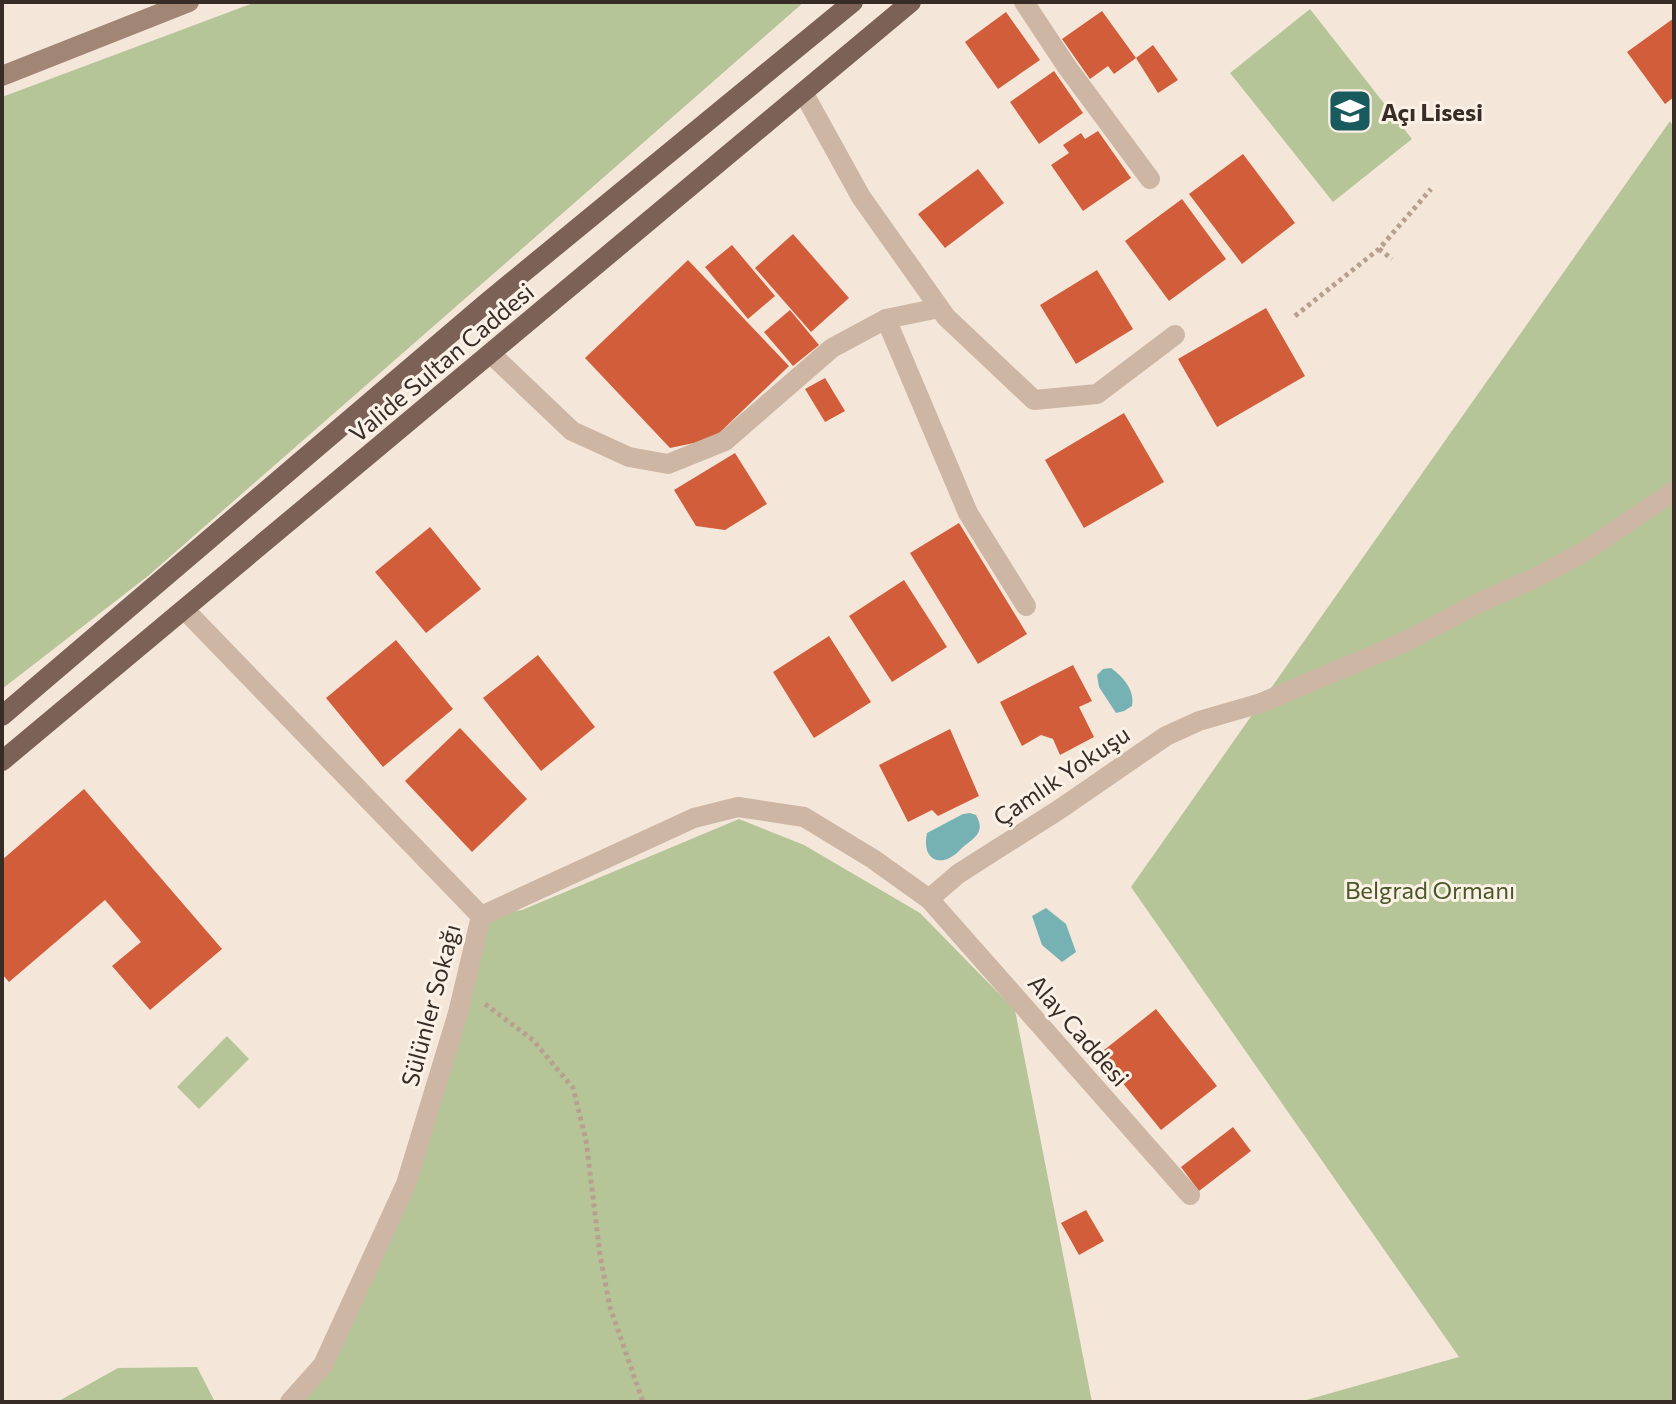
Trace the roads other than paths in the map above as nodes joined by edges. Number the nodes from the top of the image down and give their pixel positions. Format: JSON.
{"nodes":[{"id":1,"x":189,"y":2,"type":"edge"},
{"id":2,"x":853,"y":2,"type":"edge"},
{"id":3,"x":911,"y":2,"type":"edge"},
{"id":4,"x":1024,"y":2,"type":"edge"},
{"id":5,"x":2,"y":76,"type":"edge"},
{"id":6,"x":803,"y":92,"type":"junction"},
{"id":7,"x":1150,"y":179,"type":"dead end"},
{"id":8,"x":939,"y":308,"type":"junction"},
{"id":9,"x":886,"y":319,"type":"junction"},
{"id":10,"x":1175,"y":335,"type":"dead end"},
{"id":11,"x":491,"y":354,"type":"junction"},
{"id":12,"x":1674,"y":491,"type":"edge"},
{"id":13,"x":1026,"y":606,"type":"dead end"},
{"id":14,"x":185,"y":610,"type":"junction"},
{"id":15,"x":2,"y":716,"type":"edge"},
{"id":16,"x":2,"y":761,"type":"edge"},
{"id":17,"x":929,"y":899,"type":"junction"},
{"id":18,"x":481,"y":916,"type":"junction"},
{"id":19,"x":1190,"y":1195,"type":"dead end"},
{"id":20,"x":290,"y":1402,"type":"edge"}],
"edges":[{"from":1,"to":5,"type":"street"},
{"from":2,"to":15,"type":"main road","name":"Valide Sultan Caddesi"},
{"from":3,"to":6,"type":"main road","name":"Valide Sultan Caddesi"},
{"from":4,"to":7,"type":"street"},
{"from":6,"to":8,"type":"street"},
{"from":6,"to":11,"type":"main road","name":"Valide Sultan Caddesi"},
{"from":8,"to":9,"type":"street"},
{"from":8,"to":10,"type":"street"},
{"from":9,"to":11,"type":"street"},
{"from":9,"to":13,"type":"street"},
{"from":11,"to":14,"type":"main road","name":"Valide Sultan Caddesi"},
{"from":12,"to":17,"type":"street","name":"Çamlık Yokuşu"},
{"from":14,"to":16,"type":"main road","name":"Valide Sultan Caddesi"},
{"from":14,"to":18,"type":"street","name":"Sülünler Sokağı"},
{"from":17,"to":18,"type":"street"},
{"from":17,"to":19,"type":"street","name":"Alay Caddesi"},
{"from":18,"to":20,"type":"street","name":"Sülünler Sokağı"}]}
